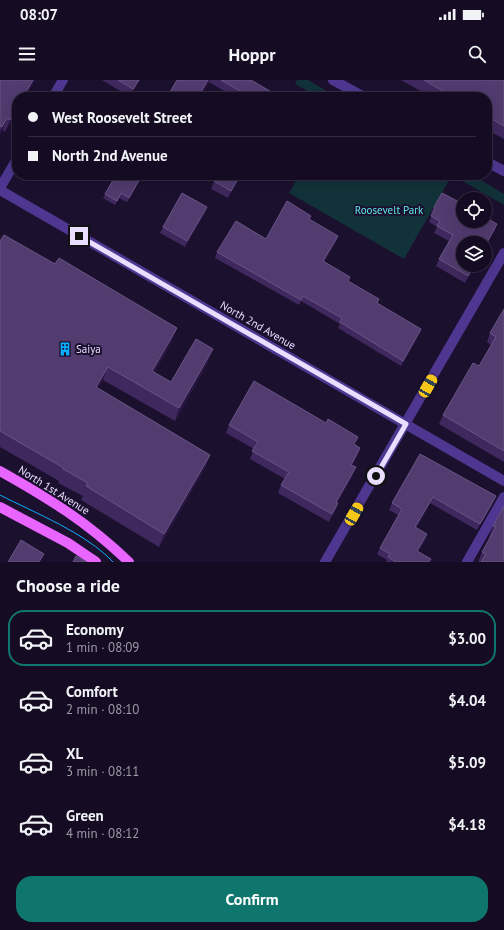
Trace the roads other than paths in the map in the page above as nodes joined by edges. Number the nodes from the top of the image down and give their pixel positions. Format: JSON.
{"nodes":[{"id":1,"x":63,"y":80,"type":"edge"},
{"id":2,"x":333,"y":80,"type":"edge"},
{"id":3,"x":56,"y":92,"type":"edge"},
{"id":4,"x":355,"y":92,"type":"edge"},
{"id":5,"x":492,"y":165,"type":"edge"},
{"id":6,"x":12,"y":168,"type":"edge"},
{"id":7,"x":504,"y":171,"type":"edge"},
{"id":8,"x":0,"y":189,"type":"edge"},
{"id":9,"x":504,"y":253,"type":"edge"},
{"id":10,"x":406,"y":424,"type":"junction"},
{"id":11,"x":0,"y":471,"type":"edge"},
{"id":12,"x":504,"y":481,"type":"edge"},
{"id":13,"x":504,"y":497,"type":"edge"},
{"id":14,"x":0,"y":507,"type":"edge"},
{"id":15,"x":96,"y":562,"type":"edge"},
{"id":16,"x":129,"y":562,"type":"edge"},
{"id":17,"x":325,"y":562,"type":"edge"},
{"id":18,"x":467,"y":562,"type":"edge"}],
"edges":[{"from":1,"to":3,"type":"street"},
{"from":2,"to":4,"type":"street"},
{"from":5,"to":7,"type":"street"},
{"from":6,"to":8,"type":"street"},
{"from":8,"to":10,"type":"street","name":"North 2nd Avenue"},
{"from":9,"to":10,"type":"street"},
{"from":10,"to":12,"type":"street","name":"North 2nd Avenue"},
{"from":10,"to":17,"type":"street"},
{"from":11,"to":16,"type":"main road","name":"North 1st Avenue"},
{"from":13,"to":18,"type":"street"},
{"from":14,"to":15,"type":"main road"}]}
